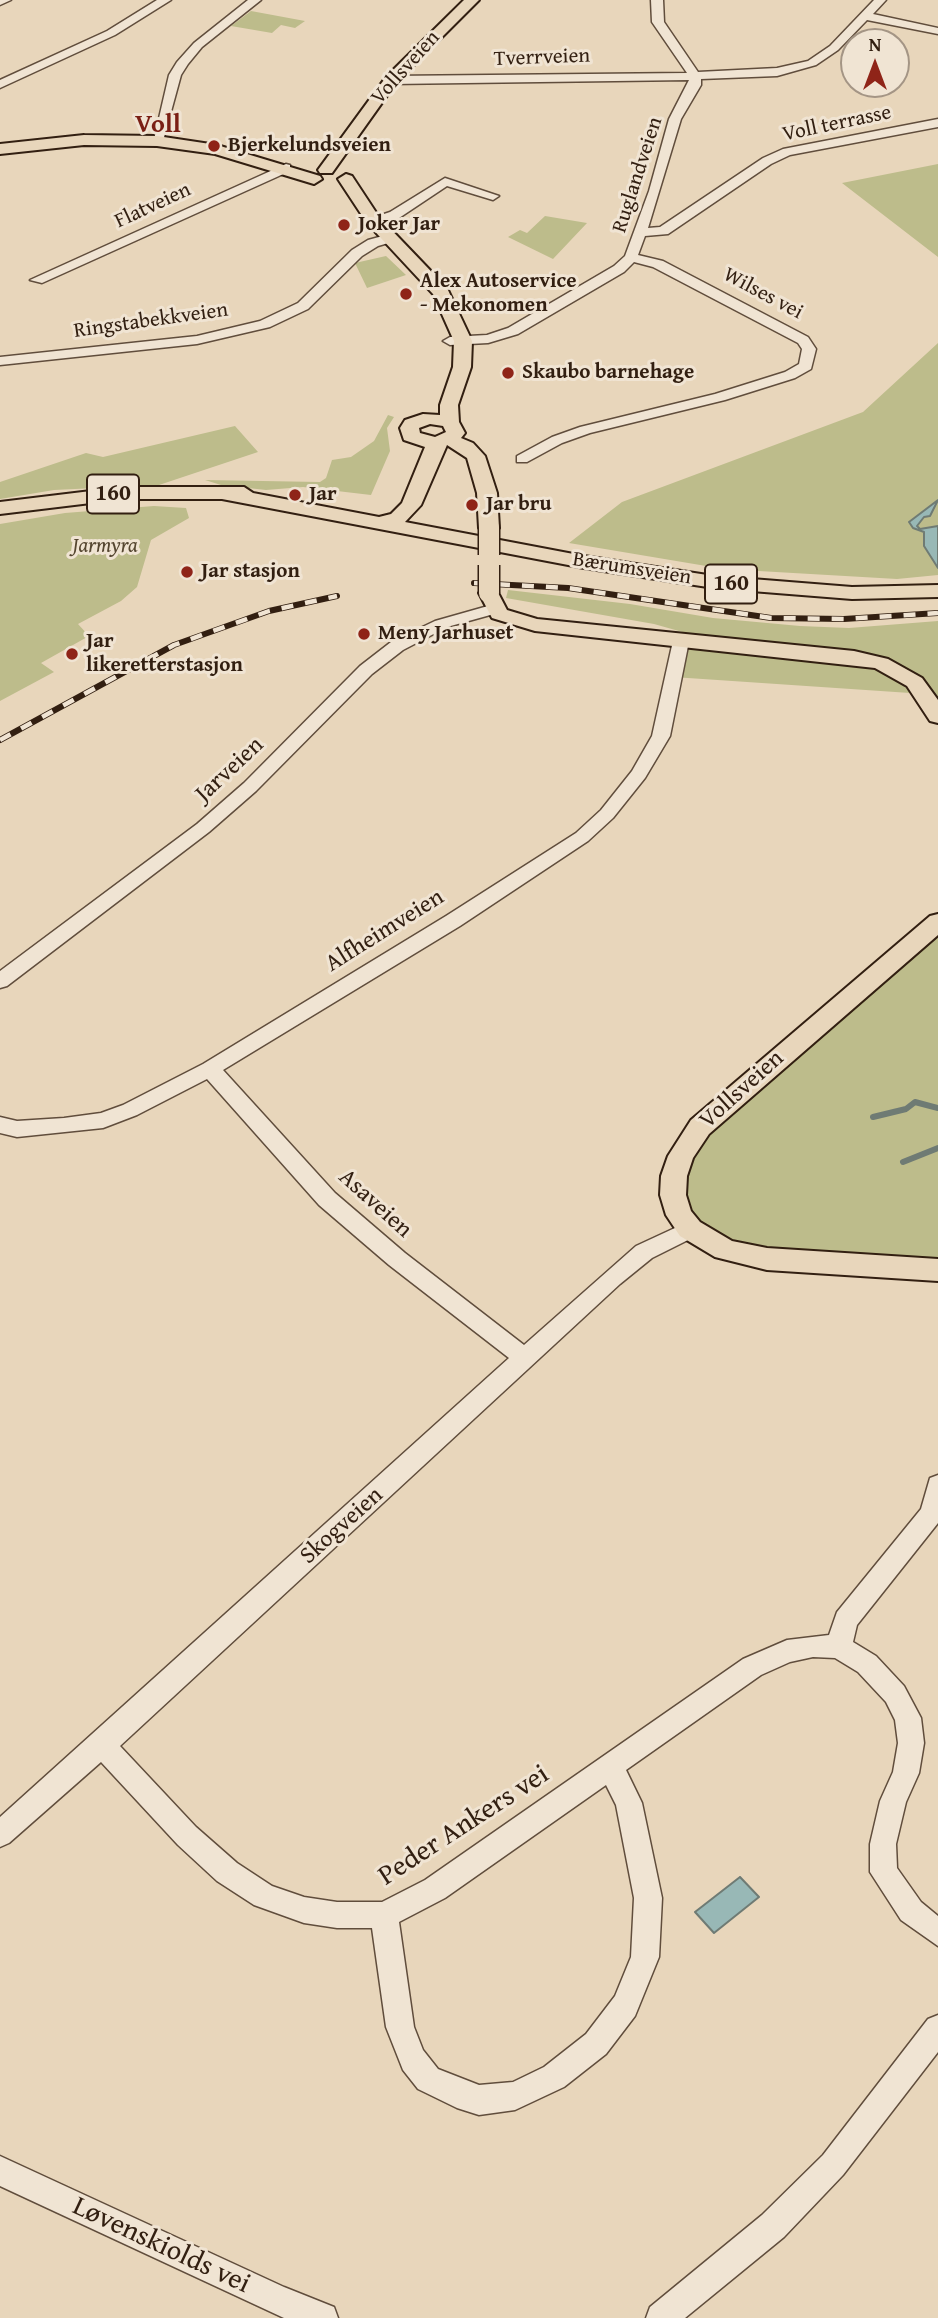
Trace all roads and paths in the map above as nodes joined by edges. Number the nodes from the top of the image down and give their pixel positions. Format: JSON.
{"nodes":[{"id":1,"x":5,"y":0,"type":"edge"},
{"id":2,"x":165,"y":0,"type":"edge"},
{"id":3,"x":255,"y":0,"type":"edge"},
{"id":4,"x":472,"y":0,"type":"edge"},
{"id":5,"x":657,"y":0,"type":"edge"},
{"id":6,"x":880,"y":0,"type":"edge"},
{"id":7,"x":0,"y":2,"type":"edge"},
{"id":8,"x":865,"y":16,"type":"junction"},
{"id":9,"x":938,"y":31,"type":"edge"},
{"id":10,"x":695,"y":76,"type":"junction"},
{"id":11,"x":391,"y":80,"type":"junction"},
{"id":12,"x":0,"y":84,"type":"edge"},
{"id":13,"x":938,"y":123,"type":"edge"},
{"id":14,"x":157,"y":141,"type":"junction"},
{"id":15,"x":348,"y":143,"type":"joint"},
{"id":16,"x":0,"y":149,"type":"edge"},
{"id":17,"x":281,"y":168,"type":"junction"},
{"id":18,"x":329,"y":176,"type":"junction"},
{"id":19,"x":493,"y":196,"type":"dead end"},
{"id":20,"x":372,"y":219,"type":"junction"},
{"id":21,"x":640,"y":233,"type":"junction"},
{"id":22,"x":394,"y":241,"type":"junction"},
{"id":23,"x":631,"y":257,"type":"junction"},
{"id":24,"x":37,"y":280,"type":"dead end"},
{"id":25,"x":456,"y":337,"type":"junction"},
{"id":26,"x":0,"y":361,"type":"edge"},
{"id":27,"x":423,"y":419,"type":"junction"},
{"id":28,"x":448,"y":433,"type":"junction"},
{"id":29,"x":414,"y":438,"type":"junction"},
{"id":30,"x":522,"y":459,"type":"dead end"},
{"id":31,"x":0,"y":508,"type":"edge"},
{"id":32,"x":385,"y":518,"type":"junction"},
{"id":33,"x":461,"y":537,"type":"joint"},
{"id":34,"x":934,"y":592,"type":"edge"},
{"id":35,"x":492,"y":601,"type":"junction"},
{"id":36,"x":681,"y":642,"type":"junction"},
{"id":37,"x":938,"y":716,"type":"edge"},
{"id":38,"x":938,"y":922,"type":"edge"},
{"id":39,"x":0,"y":981,"type":"edge"},
{"id":40,"x":210,"y":1069,"type":"junction"},
{"id":41,"x":0,"y":1125,"type":"edge"},
{"id":42,"x":690,"y":1229,"type":"junction"},
{"id":43,"x":938,"y":1270,"type":"edge"},
{"id":44,"x":524,"y":1357,"type":"junction"},
{"id":45,"x":938,"y":1485,"type":"edge"},
{"id":46,"x":839,"y":1647,"type":"junction"},
{"id":47,"x":102,"y":1745,"type":"junction"},
{"id":48,"x":610,"y":1768,"type":"junction"},
{"id":49,"x":0,"y":1834,"type":"edge"},
{"id":50,"x":384,"y":1915,"type":"junction"},
{"id":51,"x":938,"y":1933,"type":"edge"},
{"id":52,"x":938,"y":2029,"type":"edge"},
{"id":53,"x":0,"y":2171,"type":"edge"},
{"id":54,"x":323,"y":2318,"type":"edge"},
{"id":55,"x":661,"y":2318,"type":"edge"}],
"edges":[{"from":1,"to":7,"type":"street"},
{"from":2,"to":12,"type":"street"},
{"from":3,"to":14,"type":"street"},
{"from":4,"to":11,"type":"main road","name":"Vollsveien"},
{"from":5,"to":10,"type":"street"},
{"from":6,"to":8,"type":"street"},
{"from":8,"to":9,"type":"street"},
{"from":8,"to":10,"type":"street"},
{"from":10,"to":11,"type":"street","name":"Tverrveien"},
{"from":10,"to":21,"type":"street","name":"Ruglandveien"},
{"from":11,"to":15,"type":"main road","name":"Vollsveien"},
{"from":13,"to":21,"type":"street","name":"Voll terrasse"},
{"from":14,"to":16,"type":"main road"},
{"from":14,"to":17,"type":"main road"},
{"from":15,"to":18,"type":"main road","name":"Vollsveien"},
{"from":17,"to":18,"type":"main road"},
{"from":17,"to":24,"type":"street","name":"Flatveien"},
{"from":18,"to":20,"type":"main road"},
{"from":19,"to":20,"type":"street"},
{"from":20,"to":22,"type":"main road"},
{"from":21,"to":23,"type":"street","name":"Ruglandveien"},
{"from":22,"to":25,"type":"main road"},
{"from":22,"to":26,"type":"street","name":"Ringstabekkveien"},
{"from":23,"to":25,"type":"street","name":"Ruglandveien"},
{"from":23,"to":30,"type":"street","name":"Wilses vei"},
{"from":25,"to":27,"type":"main road"},
{"from":25,"to":28,"type":"main road"},
{"from":27,"to":28,"type":"main road"},
{"from":27,"to":29,"type":"main road"},
{"from":28,"to":29,"type":"main road"},
{"from":28,"to":32,"type":"main road"},
{"from":28,"to":35,"type":"main road","bridge":true},
{"from":29,"to":32,"type":"main road"},
{"from":31,"to":32,"type":"main road","name":"Bærumsveien","number":"160"},
{"from":32,"to":33,"type":"main road","name":"Bærumsveien","number":"160"},
{"from":33,"to":34,"type":"main road","name":"Bærumsveien","number":"160"},
{"from":35,"to":36,"type":"main road"},
{"from":35,"to":39,"type":"street","name":"Jarveien"},
{"from":36,"to":37,"type":"main road"},
{"from":36,"to":40,"type":"street","name":"Alfheimveien"},
{"from":38,"to":42,"type":"main road","name":"Vollsveien"},
{"from":40,"to":41,"type":"street","name":"Alfheimveien"},
{"from":40,"to":44,"type":"street","name":"Asaveien"},
{"from":42,"to":43,"type":"main road"},
{"from":42,"to":44,"type":"street","name":"Skogveien"},
{"from":44,"to":47,"type":"street","name":"Skogveien"},
{"from":45,"to":46,"type":"street"},
{"from":46,"to":48,"type":"street","name":"Peder Ankers vei"},
{"from":46,"to":51,"type":"street"},
{"from":47,"to":49,"type":"street","name":"Skogveien"},
{"from":47,"to":50,"type":"street","name":"Peder Ankers vei"},
{"from":48,"to":50,"type":"street","name":"Peder Ankers vei"},
{"from":48,"to":50,"type":"street"},
{"from":52,"to":55,"type":"street"},
{"from":53,"to":54,"type":"street","name":"Løvenskiolds vei"}]}
